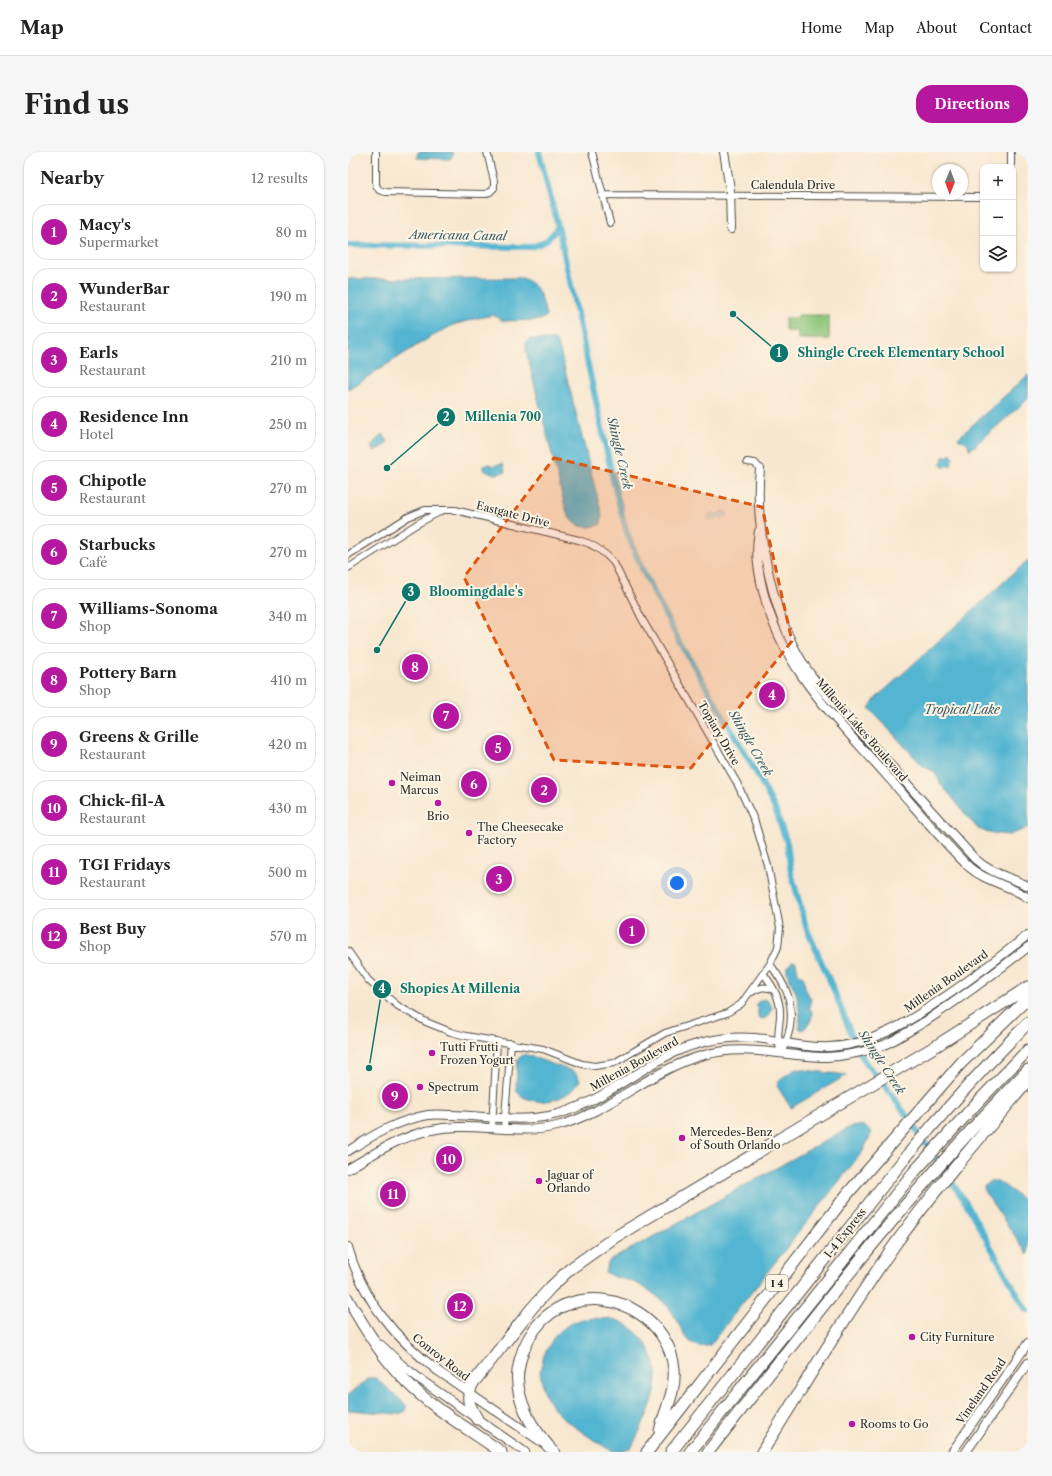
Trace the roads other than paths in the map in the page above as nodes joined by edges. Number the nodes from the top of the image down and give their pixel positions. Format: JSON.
{"nodes":[{"id":1,"x":376,"y":152,"type":"edge"},
{"id":2,"x":486,"y":152,"type":"edge"},
{"id":3,"x":592,"y":152,"type":"edge"},
{"id":4,"x":724,"y":152,"type":"edge"},
{"id":5,"x":1011,"y":152,"type":"edge"},
{"id":6,"x":1011,"y":164,"type":"edge"},
{"id":7,"x":602,"y":195,"type":"junction"},
{"id":8,"x":730,"y":195,"type":"junction"},
{"id":9,"x":980,"y":197,"type":"edge"},
{"id":10,"x":610,"y":223,"type":"dead end"},
{"id":11,"x":731,"y":229,"type":"dead end"},
{"id":12,"x":747,"y":462,"type":"dead end"},
{"id":13,"x":760,"y":469,"type":"joint"},
{"id":14,"x":443,"y":510,"type":"junction"},
{"id":15,"x":760,"y":526,"type":"junction"},
{"id":16,"x":578,"y":540,"type":"joint"},
{"id":17,"x":348,"y":555,"type":"edge"},
{"id":18,"x":348,"y":568,"type":"edge"},
{"id":19,"x":1028,"y":886,"type":"edge"},
{"id":20,"x":1028,"y":898,"type":"edge"},
{"id":21,"x":1028,"y":935,"type":"edge"},
{"id":22,"x":1028,"y":947,"type":"edge"},
{"id":23,"x":348,"y":952,"type":"edge"},
{"id":24,"x":770,"y":964,"type":"junction"},
{"id":25,"x":762,"y":974,"type":"junction"},
{"id":26,"x":1028,"y":986,"type":"edge"},
{"id":27,"x":774,"y":990,"type":"junction"},
{"id":28,"x":747,"y":996,"type":"junction"},
{"id":29,"x":1028,"y":998,"type":"edge"},
{"id":30,"x":1028,"y":1023,"type":"edge"},
{"id":31,"x":497,"y":1041,"type":"junction"},
{"id":32,"x":777,"y":1041,"type":"junction"},
{"id":33,"x":511,"y":1043,"type":"junction"},
{"id":34,"x":787,"y":1044,"type":"junction"},
{"id":35,"x":1028,"y":1050,"type":"edge"},
{"id":36,"x":780,"y":1053,"type":"junction"},
{"id":37,"x":1028,"y":1070,"type":"edge"},
{"id":38,"x":1028,"y":1081,"type":"edge"},
{"id":39,"x":492,"y":1117,"type":"junction"},
{"id":40,"x":504,"y":1118,"type":"junction"},
{"id":41,"x":492,"y":1128,"type":"junction"},
{"id":42,"x":504,"y":1128,"type":"junction"},
{"id":43,"x":358,"y":1145,"type":"junction"},
{"id":44,"x":348,"y":1146,"type":"edge"},
{"id":45,"x":348,"y":1151,"type":"edge"},
{"id":46,"x":348,"y":1169,"type":"edge"},
{"id":47,"x":348,"y":1248,"type":"edge"},
{"id":48,"x":348,"y":1297,"type":"edge"},
{"id":49,"x":355,"y":1311,"type":"junction"},
{"id":50,"x":1028,"y":1343,"type":"edge"},
{"id":51,"x":1028,"y":1363,"type":"edge"},
{"id":52,"x":468,"y":1392,"type":"junction"},
{"id":53,"x":477,"y":1419,"type":"junction"},
{"id":54,"x":659,"y":1435,"type":"junction"},
{"id":55,"x":552,"y":1450,"type":"edge"},
{"id":56,"x":501,"y":1452,"type":"edge"},
{"id":57,"x":525,"y":1452,"type":"edge"},
{"id":58,"x":647,"y":1452,"type":"edge"},
{"id":59,"x":671,"y":1452,"type":"edge"},
{"id":60,"x":690,"y":1452,"type":"edge"},
{"id":61,"x":708,"y":1452,"type":"edge"},
{"id":62,"x":762,"y":1452,"type":"edge"},
{"id":63,"x":952,"y":1452,"type":"edge"},
{"id":64,"x":966,"y":1452,"type":"edge"}],
"edges":[{"from":1,"to":2,"type":"street"},
{"from":3,"to":7,"type":"street"},
{"from":4,"to":8,"type":"street"},
{"from":5,"to":6,"type":"street"},
{"from":7,"to":8,"type":"street","name":"Calendula Drive"},
{"from":7,"to":10,"type":"street"},
{"from":8,"to":9,"type":"street","name":"Calendula Drive"},
{"from":8,"to":11,"type":"street"},
{"from":12,"to":13,"type":"street"},
{"from":13,"to":15,"type":"street","name":"Millenia Lakes Boulevard"},
{"from":14,"to":16,"type":"street","name":"Eastgate Drive"},
{"from":14,"to":17,"type":"street","name":"Eastgate Drive"},
{"from":14,"to":18,"type":"street"},
{"from":15,"to":19,"type":"street","name":"Millenia Lakes Boulevard"},
{"from":15,"to":20,"type":"street","name":"Millenia Lakes Boulevard"},
{"from":16,"to":24,"type":"street","name":"Topiary Drive"},
{"from":21,"to":34,"type":"street","name":"Millenia Boulevard"},
{"from":22,"to":36,"type":"street","name":"Millenia Boulevard"},
{"from":23,"to":31,"type":"street","name":"Topiary Drive"},
{"from":24,"to":25,"type":"street","name":"Topiary Drive"},
{"from":24,"to":34,"type":"street"},
{"from":25,"to":27,"type":"street"},
{"from":25,"to":28,"type":"street","name":"Topiary Drive"},
{"from":26,"to":52,"type":"highway"},
{"from":27,"to":28,"type":"street","name":"Topiary Drive"},
{"from":27,"to":32,"type":"street"},
{"from":28,"to":33,"type":"street","name":"Topiary Drive"},
{"from":29,"to":54,"type":"highway","number":"I 4"},
{"from":30,"to":59,"type":"highway","name":"I-4 Express"},
{"from":31,"to":33,"type":"street","name":"Topiary Drive"},
{"from":31,"to":39,"type":"street"},
{"from":32,"to":34,"type":"street","name":"Millenia Boulevard"},
{"from":32,"to":36,"type":"street"},
{"from":32,"to":40,"type":"street","name":"Millenia Boulevard"},
{"from":33,"to":40,"type":"street"},
{"from":34,"to":36,"type":"street"},
{"from":35,"to":60,"type":"highway","name":"I-4 Express"},
{"from":36,"to":42,"type":"street","name":"Millenia Boulevard"},
{"from":37,"to":61,"type":"highway"},
{"from":38,"to":62,"type":"highway"},
{"from":39,"to":40,"type":"street","name":"Millenia Boulevard"},
{"from":39,"to":41,"type":"street"},
{"from":39,"to":43,"type":"street","name":"Millenia Boulevard"},
{"from":40,"to":42,"type":"street"},
{"from":41,"to":42,"type":"street","name":"Millenia Boulevard"},
{"from":41,"to":46,"type":"street","name":"Millenia Boulevard"},
{"from":43,"to":44,"type":"street"},
{"from":43,"to":45,"type":"street","name":"Millenia Boulevard"},
{"from":47,"to":52,"type":"street","name":"Conroy Road"},
{"from":48,"to":49,"type":"street"},
{"from":49,"to":53,"type":"street"},
{"from":49,"to":56,"type":"highway"},
{"from":50,"to":63,"type":"street","name":"Vineland Road"},
{"from":51,"to":64,"type":"street","name":"Vineland Road"},
{"from":52,"to":53,"type":"highway"},
{"from":52,"to":55,"type":"street","name":"Conroy Road"},
{"from":53,"to":57,"type":"street"},
{"from":54,"to":55,"type":"highway"},
{"from":54,"to":58,"type":"highway","number":"I 4"}]}
